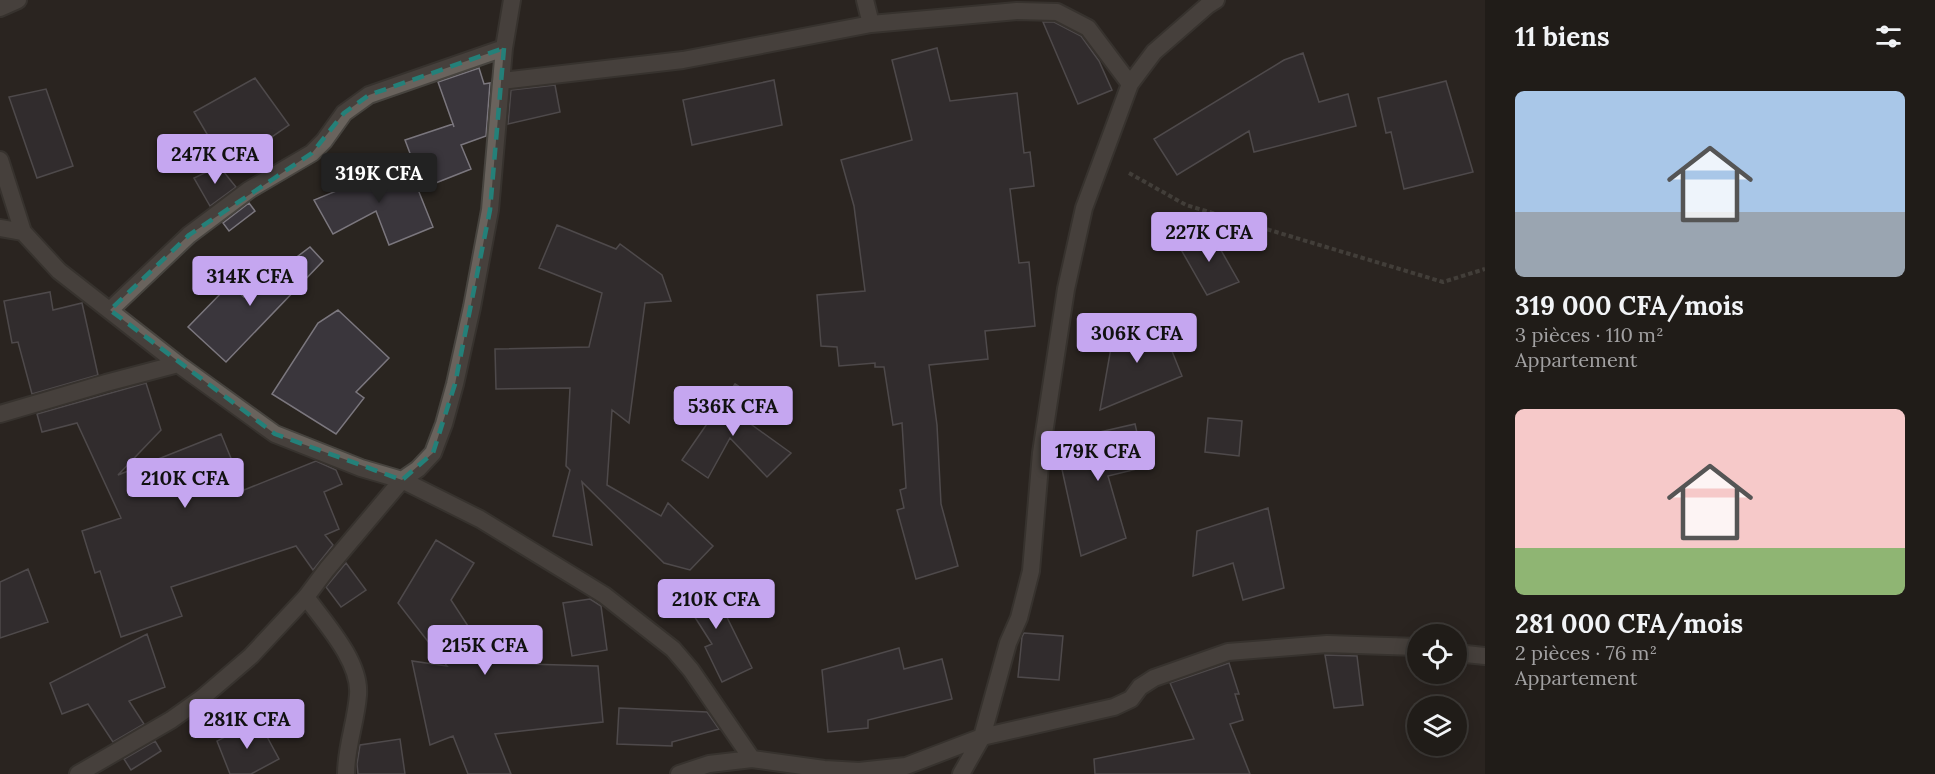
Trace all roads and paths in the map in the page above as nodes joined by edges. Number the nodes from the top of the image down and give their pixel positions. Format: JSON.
{"nodes":[{"id":1,"x":18,"y":0,"type":"edge"},
{"id":2,"x":512,"y":0,"type":"edge"},
{"id":3,"x":865,"y":0,"type":"edge"},
{"id":4,"x":1216,"y":0,"type":"edge"},
{"id":5,"x":0,"y":8,"type":"edge"},
{"id":6,"x":871,"y":24,"type":"junction"},
{"id":7,"x":504,"y":48,"type":"junction"},
{"id":8,"x":501,"y":81,"type":"junction"},
{"id":9,"x":1130,"y":84,"type":"junction"},
{"id":10,"x":1102,"y":158,"type":"junction"},
{"id":11,"x":0,"y":160,"type":"edge"},
{"id":12,"x":0,"y":228,"type":"edge"},
{"id":13,"x":23,"y":232,"type":"junction"},
{"id":14,"x":1485,"y":269,"type":"edge"},
{"id":15,"x":110,"y":310,"type":"junction"},
{"id":16,"x":178,"y":364,"type":"junction"},
{"id":17,"x":0,"y":414,"type":"edge"},
{"id":18,"x":402,"y":480,"type":"junction"},
{"id":19,"x":306,"y":597,"type":"junction"},
{"id":20,"x":1407,"y":647,"type":"edge"},
{"id":21,"x":1467,"y":656,"type":"edge"},
{"id":22,"x":1484,"y":660,"type":"edge"},
{"id":23,"x":982,"y":737,"type":"junction"},
{"id":24,"x":752,"y":759,"type":"junction"},
{"id":25,"x":78,"y":774,"type":"edge"},
{"id":26,"x":346,"y":774,"type":"edge"},
{"id":27,"x":679,"y":774,"type":"edge"},
{"id":28,"x":961,"y":774,"type":"edge"}],
"edges":[{"from":1,"to":5,"type":"street"},
{"from":2,"to":7,"type":"street"},
{"from":3,"to":6,"type":"street"},
{"from":4,"to":9,"type":"street"},
{"from":6,"to":8,"type":"street"},
{"from":6,"to":9,"type":"street"},
{"from":7,"to":8,"type":"street"},
{"from":7,"to":15,"type":"street"},
{"from":8,"to":18,"type":"street"},
{"from":9,"to":10,"type":"street"},
{"from":10,"to":14,"type":"path"},
{"from":10,"to":23,"type":"street"},
{"from":11,"to":13,"type":"street"},
{"from":12,"to":13,"type":"street"},
{"from":13,"to":15,"type":"street"},
{"from":15,"to":16,"type":"street"},
{"from":16,"to":17,"type":"street"},
{"from":16,"to":18,"type":"street"},
{"from":18,"to":19,"type":"street"},
{"from":18,"to":24,"type":"street"},
{"from":19,"to":25,"type":"street"},
{"from":19,"to":26,"type":"street"},
{"from":20,"to":23,"type":"street"},
{"from":21,"to":22,"type":"street"},
{"from":23,"to":24,"type":"street"},
{"from":23,"to":28,"type":"street"},
{"from":24,"to":27,"type":"street"}]}
